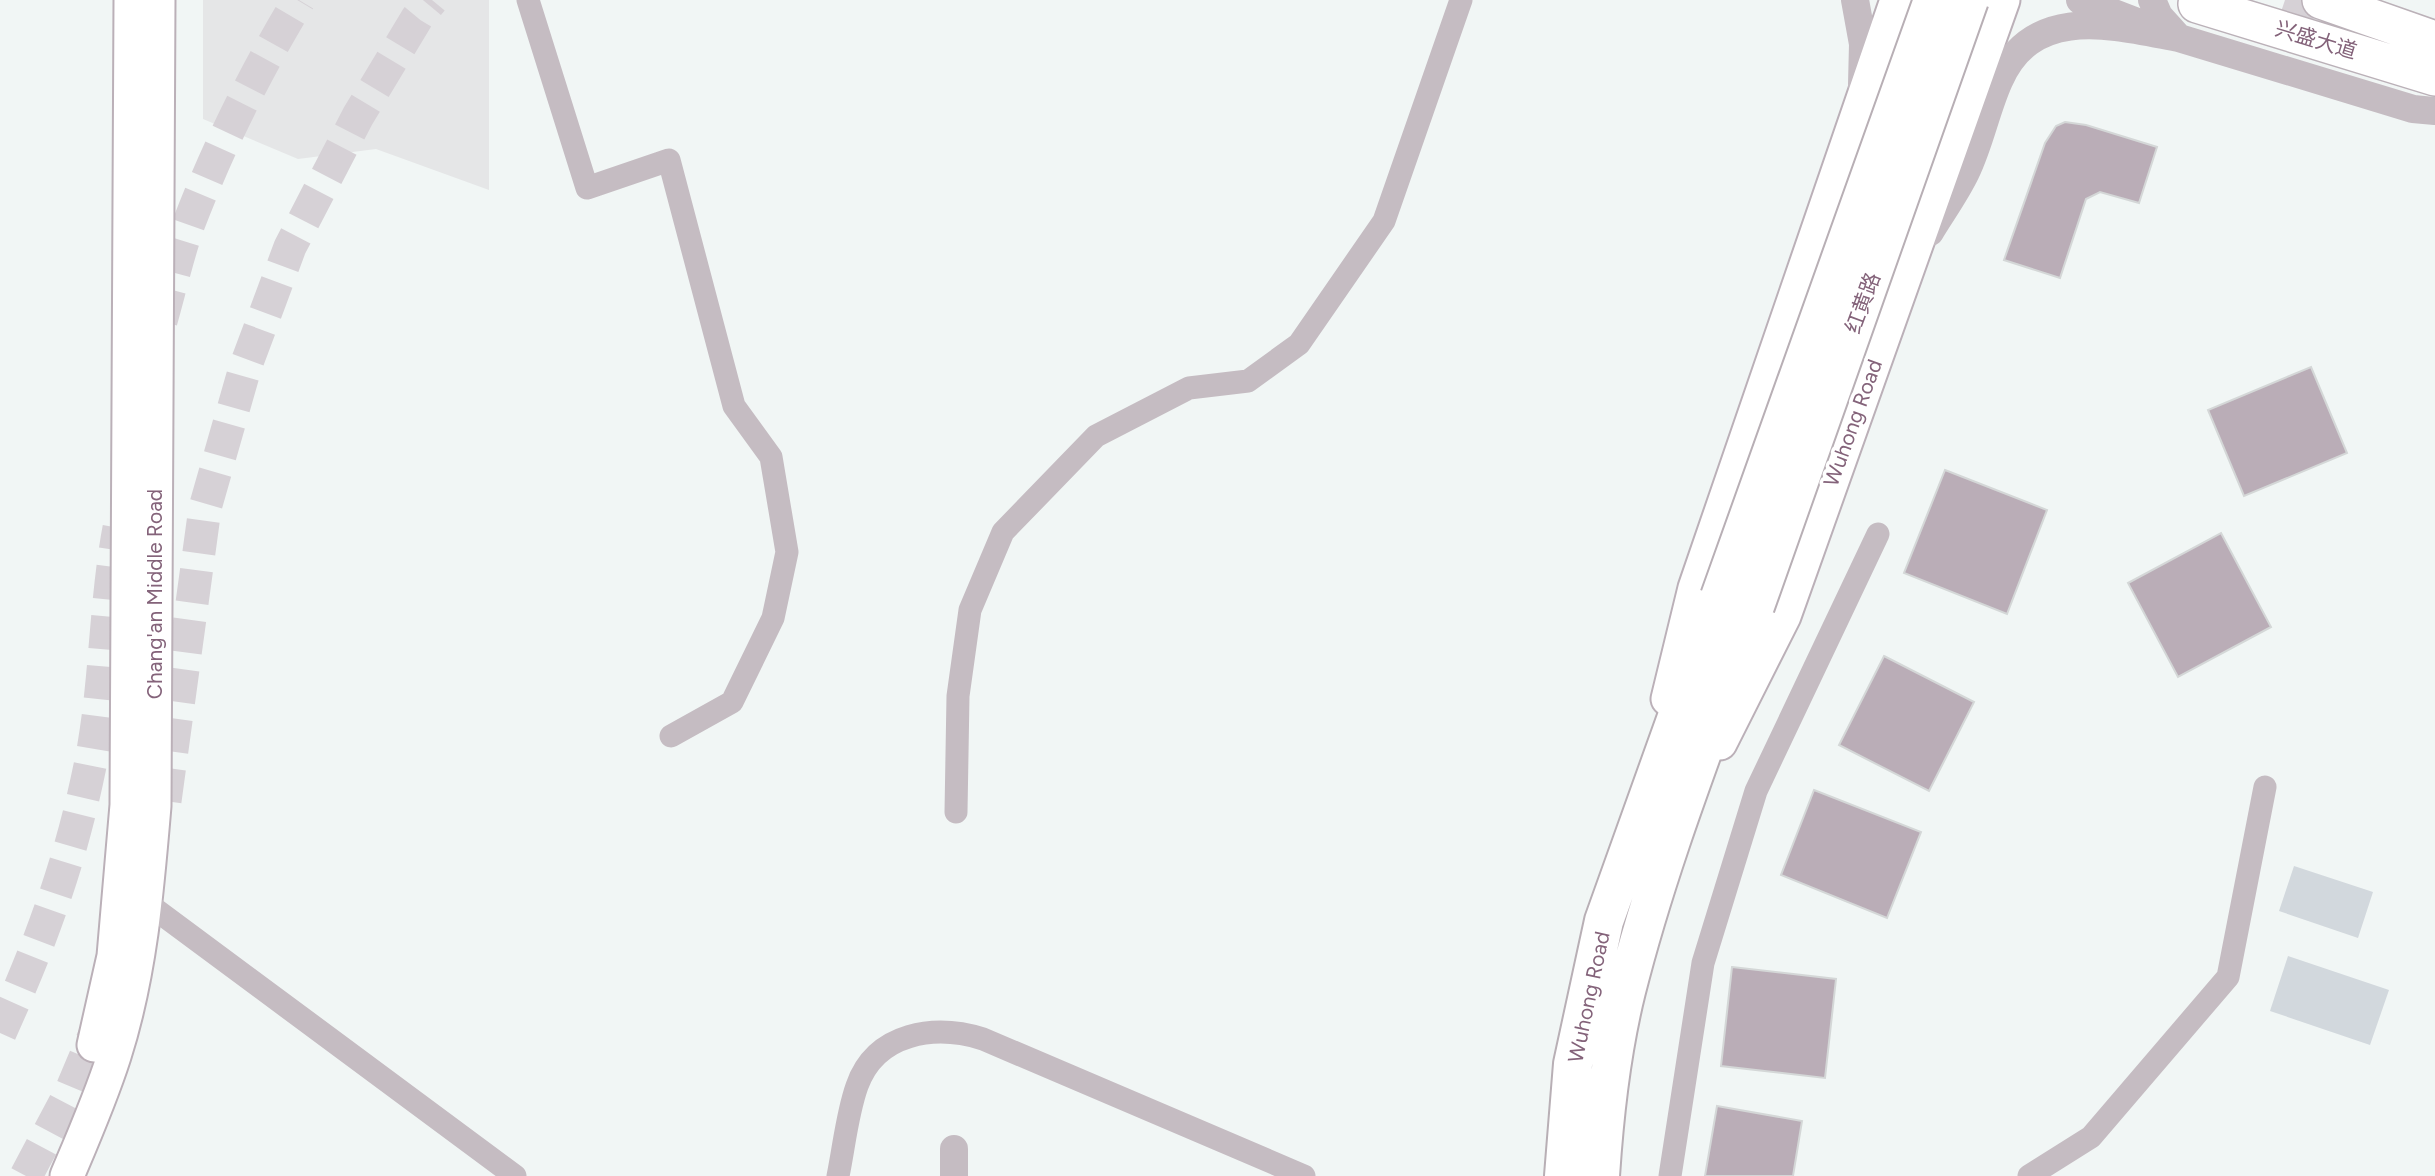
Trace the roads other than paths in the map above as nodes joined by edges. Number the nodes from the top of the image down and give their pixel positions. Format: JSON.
{"nodes":[{"id":1,"x":131,"y":0,"type":"edge"},
{"id":2,"x":158,"y":0,"type":"edge"},
{"id":3,"x":528,"y":0,"type":"edge"},
{"id":4,"x":1461,"y":0,"type":"edge"},
{"id":5,"x":1855,"y":0,"type":"edge"},
{"id":6,"x":1897,"y":0,"type":"edge"},
{"id":7,"x":1933,"y":0,"type":"edge"},
{"id":8,"x":1969,"y":0,"type":"edge"},
{"id":9,"x":2003,"y":0,"type":"edge"},
{"id":10,"x":2080,"y":0,"type":"edge"},
{"id":11,"x":2152,"y":0,"type":"edge"},
{"id":12,"x":2320,"y":0,"type":"tunnel mouth"},
{"id":13,"x":2197,"y":4,"type":"dead end"},
{"id":14,"x":2179,"y":38,"type":"junction"},
{"id":15,"x":2435,"y":40,"type":"edge"},
{"id":16,"x":2435,"y":77,"type":"edge"},
{"id":17,"x":1861,"y":105,"type":"junction"},
{"id":18,"x":2435,"y":111,"type":"edge"},
{"id":19,"x":1955,"y":137,"type":"junction"},
{"id":20,"x":1907,"y":272,"type":"junction"},
{"id":21,"x":1878,"y":534,"type":"dead end"},
{"id":22,"x":1737,"y":601,"type":"junction"},
{"id":23,"x":671,"y":736,"type":"dead end"},
{"id":24,"x":2265,"y":787,"type":"dead end"},
{"id":25,"x":956,"y":812,"type":"dead end"},
{"id":26,"x":1639,"y":822,"type":"junction"},
{"id":27,"x":1675,"y":833,"type":"junction"},
{"id":28,"x":134,"y":894,"type":"junction"},
{"id":29,"x":43,"y":1176,"type":"edge"},
{"id":30,"x":67,"y":1176,"type":"edge"},
{"id":31,"x":516,"y":1176,"type":"edge"},
{"id":32,"x":838,"y":1176,"type":"edge"},
{"id":33,"x":1304,"y":1176,"type":"edge"},
{"id":34,"x":1564,"y":1176,"type":"edge"},
{"id":35,"x":1600,"y":1176,"type":"edge"},
{"id":36,"x":1670,"y":1176,"type":"edge"},
{"id":37,"x":2029,"y":1176,"type":"edge"}],
"edges":[{"from":1,"to":28,"type":"main road","name":"Chang'an Middle Road"},
{"from":2,"to":28,"type":"main road","name":"Chang'an Middle Road"},
{"from":3,"to":23,"type":"street"},
{"from":4,"to":25,"type":"street"},
{"from":5,"to":17,"type":"street"},
{"from":6,"to":17,"type":"main road","name":"Wuhong Road"},
{"from":7,"to":22,"type":"highway","name":"红黄路","bridge":true},
{"from":8,"to":22,"type":"highway","name":"红黄路","bridge":true},
{"from":9,"to":19,"type":"main road","name":"Wuhong Road"},
{"from":10,"to":14,"type":"street"},
{"from":11,"to":14,"type":"street"},
{"from":12,"to":15,"type":"main road","name":"兴盛大道"},
{"from":13,"to":16,"type":"main road","name":"兴盛大道"},
{"from":14,"to":18,"type":"street"},
{"from":14,"to":20,"type":"street"},
{"from":17,"to":19,"type":"main road"},
{"from":17,"to":26,"type":"main road","name":"Wuhong Road"},
{"from":19,"to":20,"type":"main road","name":"Wuhong Road"},
{"from":20,"to":27,"type":"main road","name":"Wuhong Road"},
{"from":21,"to":36,"type":"street"},
{"from":22,"to":26,"type":"highway","name":"Wuhong Road"},
{"from":22,"to":27,"type":"highway","name":"Wuhong Road"},
{"from":24,"to":37,"type":"street"},
{"from":26,"to":34,"type":"highway","name":"Wuhong Road"},
{"from":27,"to":35,"type":"highway","name":"Wuhong Road"},
{"from":28,"to":29,"type":"main road","name":"Chang'an Middle Road"},
{"from":28,"to":30,"type":"main road","name":"Chang'an Middle Road"},
{"from":28,"to":31,"type":"street"},
{"from":32,"to":33,"type":"street"}]}
